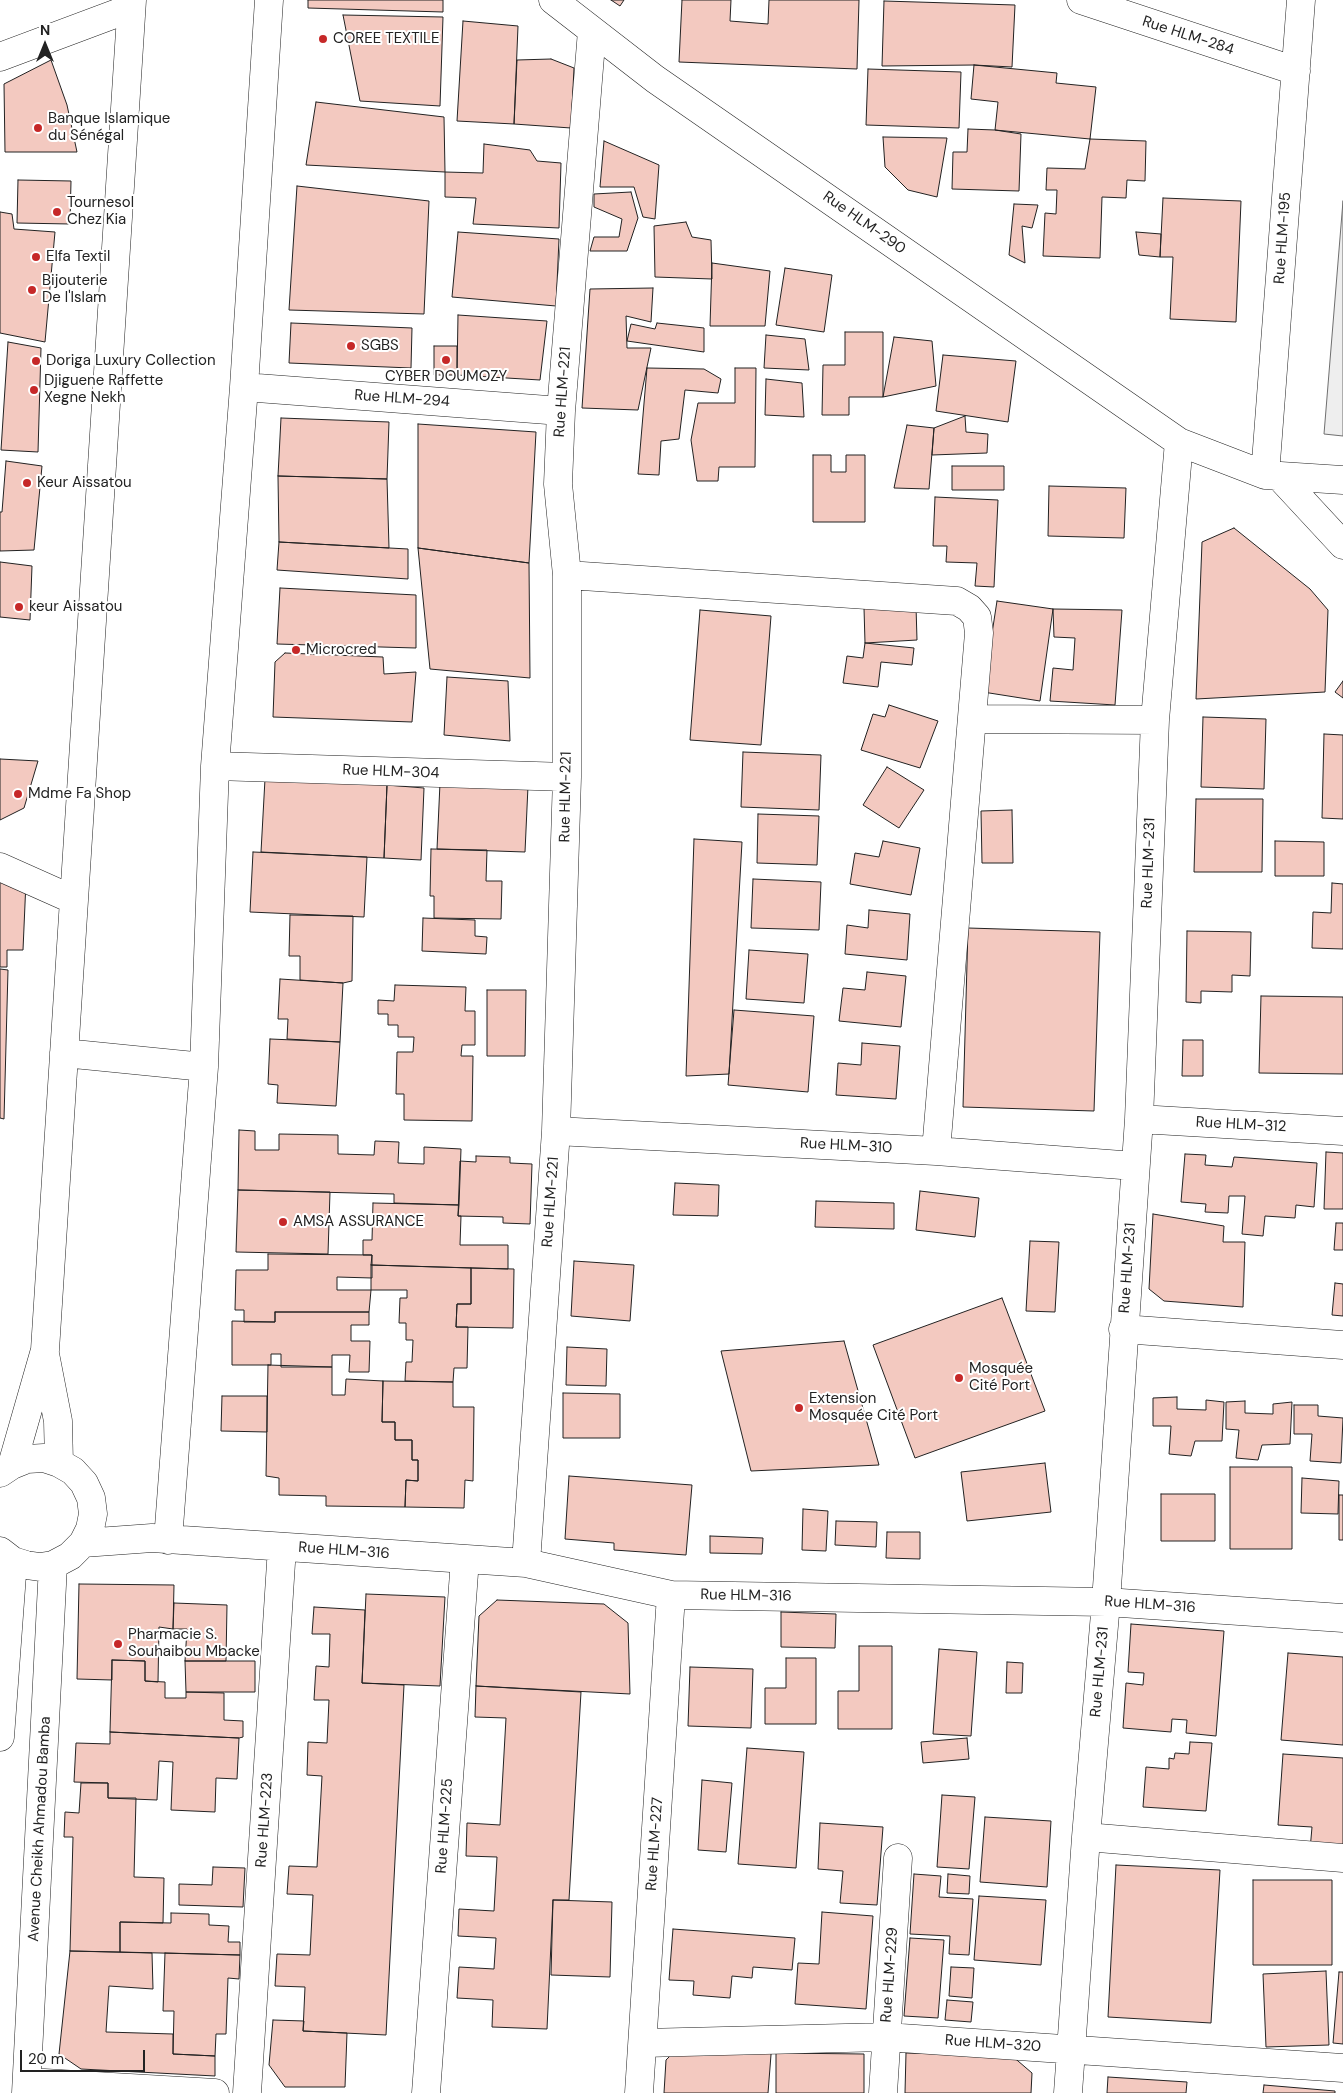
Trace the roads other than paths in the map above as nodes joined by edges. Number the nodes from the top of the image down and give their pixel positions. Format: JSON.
{"nodes":[{"id":1,"x":269,"y":0,"type":"edge"},
{"id":2,"x":552,"y":0,"type":"edge"},
{"id":3,"x":1081,"y":0,"type":"edge"},
{"id":4,"x":1301,"y":0,"type":"edge"},
{"id":5,"x":131,"y":4,"type":"edge"},
{"id":6,"x":592,"y":31,"type":"junction"},
{"id":7,"x":0,"y":57,"type":"edge"},
{"id":8,"x":1296,"y":71,"type":"junction"},
{"id":9,"x":244,"y":387,"type":"junction"},
{"id":10,"x":561,"y":411,"type":"junction"},
{"id":11,"x":1179,"y":442,"type":"junction"},
{"id":12,"x":1272,"y":476,"type":"junction"},
{"id":13,"x":1343,"y":480,"type":"edge"},
{"id":14,"x":1343,"y":545,"type":"edge"},
{"id":15,"x":567,"y":575,"type":"junction"},
{"id":16,"x":973,"y":719,"type":"junction"},
{"id":17,"x":1155,"y":720,"type":"junction"},
{"id":18,"x":215,"y":766,"type":"junction"},
{"id":19,"x":567,"y":777,"type":"junction"},
{"id":20,"x":0,"y":867,"type":"edge"},
{"id":21,"x":74,"y":900,"type":"junction"},
{"id":22,"x":64,"y":1053,"type":"junction"},
{"id":23,"x":204,"y":1067,"type":"junction"},
{"id":24,"x":1138,"y":1119,"type":"junction"},
{"id":25,"x":556,"y":1131,"type":"junction"},
{"id":26,"x":1343,"y":1131,"type":"edge"},
{"id":27,"x":936,"y":1151,"type":"junction"},
{"id":28,"x":1135,"y":1166,"type":"junction"},
{"id":29,"x":1123,"y":1329,"type":"junction"},
{"id":30,"x":1343,"y":1345,"type":"edge"},
{"id":31,"x":44,"y":1350,"type":"junction"},
{"id":32,"x":59,"y":1463,"type":"junction"},
{"id":33,"x":6,"y":1469,"type":"edge"},
{"id":34,"x":93,"y":1514,"type":"junction"},
{"id":35,"x":160,"y":1539,"type":"junction"},
{"id":36,"x":83,"y":1543,"type":"junction"},
{"id":37,"x":282,"y":1547,"type":"junction"},
{"id":38,"x":6,"y":1556,"type":"edge"},
{"id":39,"x":465,"y":1559,"type":"junction"},
{"id":40,"x":526,"y":1563,"type":"junction"},
{"id":41,"x":53,"y":1565,"type":"junction"},
{"id":42,"x":671,"y":1595,"type":"junction"},
{"id":43,"x":1106,"y":1602,"type":"junction"},
{"id":44,"x":1343,"y":1618,"type":"edge"},
{"id":45,"x":0,"y":1738,"type":"edge"},
{"id":46,"x":1086,"y":1837,"type":"junction"},
{"id":47,"x":898,"y":1858,"type":"dead end"},
{"id":48,"x":1343,"y":1858,"type":"edge"},
{"id":49,"x":886,"y":2037,"type":"junction"},
{"id":50,"x":642,"y":2043,"type":"junction"},
{"id":51,"x":1071,"y":2049,"type":"junction"},
{"id":52,"x":1343,"y":2068,"type":"edge"},
{"id":53,"x":27,"y":2087,"type":"edge"},
{"id":54,"x":215,"y":2093,"type":"edge"},
{"id":55,"x":247,"y":2093,"type":"edge"},
{"id":56,"x":426,"y":2093,"type":"edge"},
{"id":57,"x":639,"y":2093,"type":"edge"},
{"id":58,"x":882,"y":2093,"type":"edge"},
{"id":59,"x":1068,"y":2093,"type":"edge"}],
"edges":[{"from":1,"to":9,"type":"street"},
{"from":2,"to":6,"type":"street","name":"Rue HLM-290"},
{"from":3,"to":8,"type":"street","name":"Rue HLM-284"},
{"from":4,"to":8,"type":"street","name":"Rue HLM-195"},
{"from":5,"to":7,"type":"street"},
{"from":5,"to":21,"type":"street"},
{"from":6,"to":10,"type":"street","name":"Rue HLM-221"},
{"from":6,"to":11,"type":"street","name":"Rue HLM-290"},
{"from":8,"to":12,"type":"street","name":"Rue HLM-195"},
{"from":9,"to":10,"type":"street","name":"Rue HLM-294"},
{"from":9,"to":18,"type":"street"},
{"from":10,"to":15,"type":"street","name":"Rue HLM-221"},
{"from":11,"to":12,"type":"street","name":"Rue HLM-290"},
{"from":11,"to":17,"type":"street","name":"Rue HLM-231"},
{"from":12,"to":13,"type":"street"},
{"from":12,"to":14,"type":"street"},
{"from":15,"to":16,"type":"street"},
{"from":15,"to":19,"type":"street","name":"Rue HLM-221"},
{"from":16,"to":17,"type":"street"},
{"from":16,"to":27,"type":"street"},
{"from":17,"to":24,"type":"street","name":"Rue HLM-231"},
{"from":18,"to":19,"type":"street","name":"Rue HLM-304"},
{"from":18,"to":23,"type":"street"},
{"from":19,"to":25,"type":"street","name":"Rue HLM-221"},
{"from":20,"to":21,"type":"street"},
{"from":21,"to":22,"type":"street"},
{"from":22,"to":23,"type":"street"},
{"from":22,"to":31,"type":"street"},
{"from":23,"to":35,"type":"street"},
{"from":24,"to":26,"type":"street","name":"Rue HLM-312"},
{"from":24,"to":28,"type":"street","name":"Rue HLM-231"},
{"from":25,"to":27,"type":"street","name":"Rue HLM-310"},
{"from":25,"to":40,"type":"street","name":"Rue HLM-221"},
{"from":27,"to":28,"type":"street","name":"Rue HLM-310"},
{"from":28,"to":29,"type":"street","name":"Rue HLM-231"},
{"from":29,"to":30,"type":"street"},
{"from":29,"to":43,"type":"street","name":"Rue HLM-231"},
{"from":31,"to":32,"type":"street"},
{"from":31,"to":33,"type":"street"},
{"from":32,"to":33,"type":"street"},
{"from":32,"to":34,"type":"street"},
{"from":34,"to":35,"type":"street","name":"Rue HLM-316"},
{"from":34,"to":36,"type":"street"},
{"from":35,"to":36,"type":"street","name":"Rue HLM-316"},
{"from":35,"to":37,"type":"street","name":"Rue HLM-316"},
{"from":36,"to":41,"type":"street"},
{"from":37,"to":39,"type":"street","name":"Rue HLM-316"},
{"from":37,"to":55,"type":"street","name":"Rue HLM-223"},
{"from":38,"to":41,"type":"street"},
{"from":38,"to":45,"type":"street"},
{"from":39,"to":40,"type":"street","name":"Rue HLM-316"},
{"from":39,"to":56,"type":"street","name":"Rue HLM-225"},
{"from":40,"to":42,"type":"street","name":"Rue HLM-316"},
{"from":41,"to":53,"type":"street","name":"Avenue Cheikh Ahmadou Bamba"},
{"from":42,"to":43,"type":"street","name":"Rue HLM-316"},
{"from":42,"to":50,"type":"street","name":"Rue HLM-227"},
{"from":43,"to":44,"type":"street","name":"Rue HLM-316"},
{"from":43,"to":46,"type":"street","name":"Rue HLM-231"},
{"from":46,"to":48,"type":"street"},
{"from":46,"to":51,"type":"street","name":"Rue HLM-231"},
{"from":47,"to":49,"type":"street","name":"Rue HLM-229"},
{"from":49,"to":50,"type":"street","name":"Rue HLM-320"},
{"from":49,"to":51,"type":"street","name":"Rue HLM-320"},
{"from":49,"to":58,"type":"street","name":"Rue HLM-229"},
{"from":50,"to":57,"type":"street","name":"Rue HLM-227"},
{"from":51,"to":52,"type":"street","name":"Rue HLM-320"},
{"from":51,"to":59,"type":"street","name":"Rue HLM-231"},
{"from":53,"to":54,"type":"street"}]}
